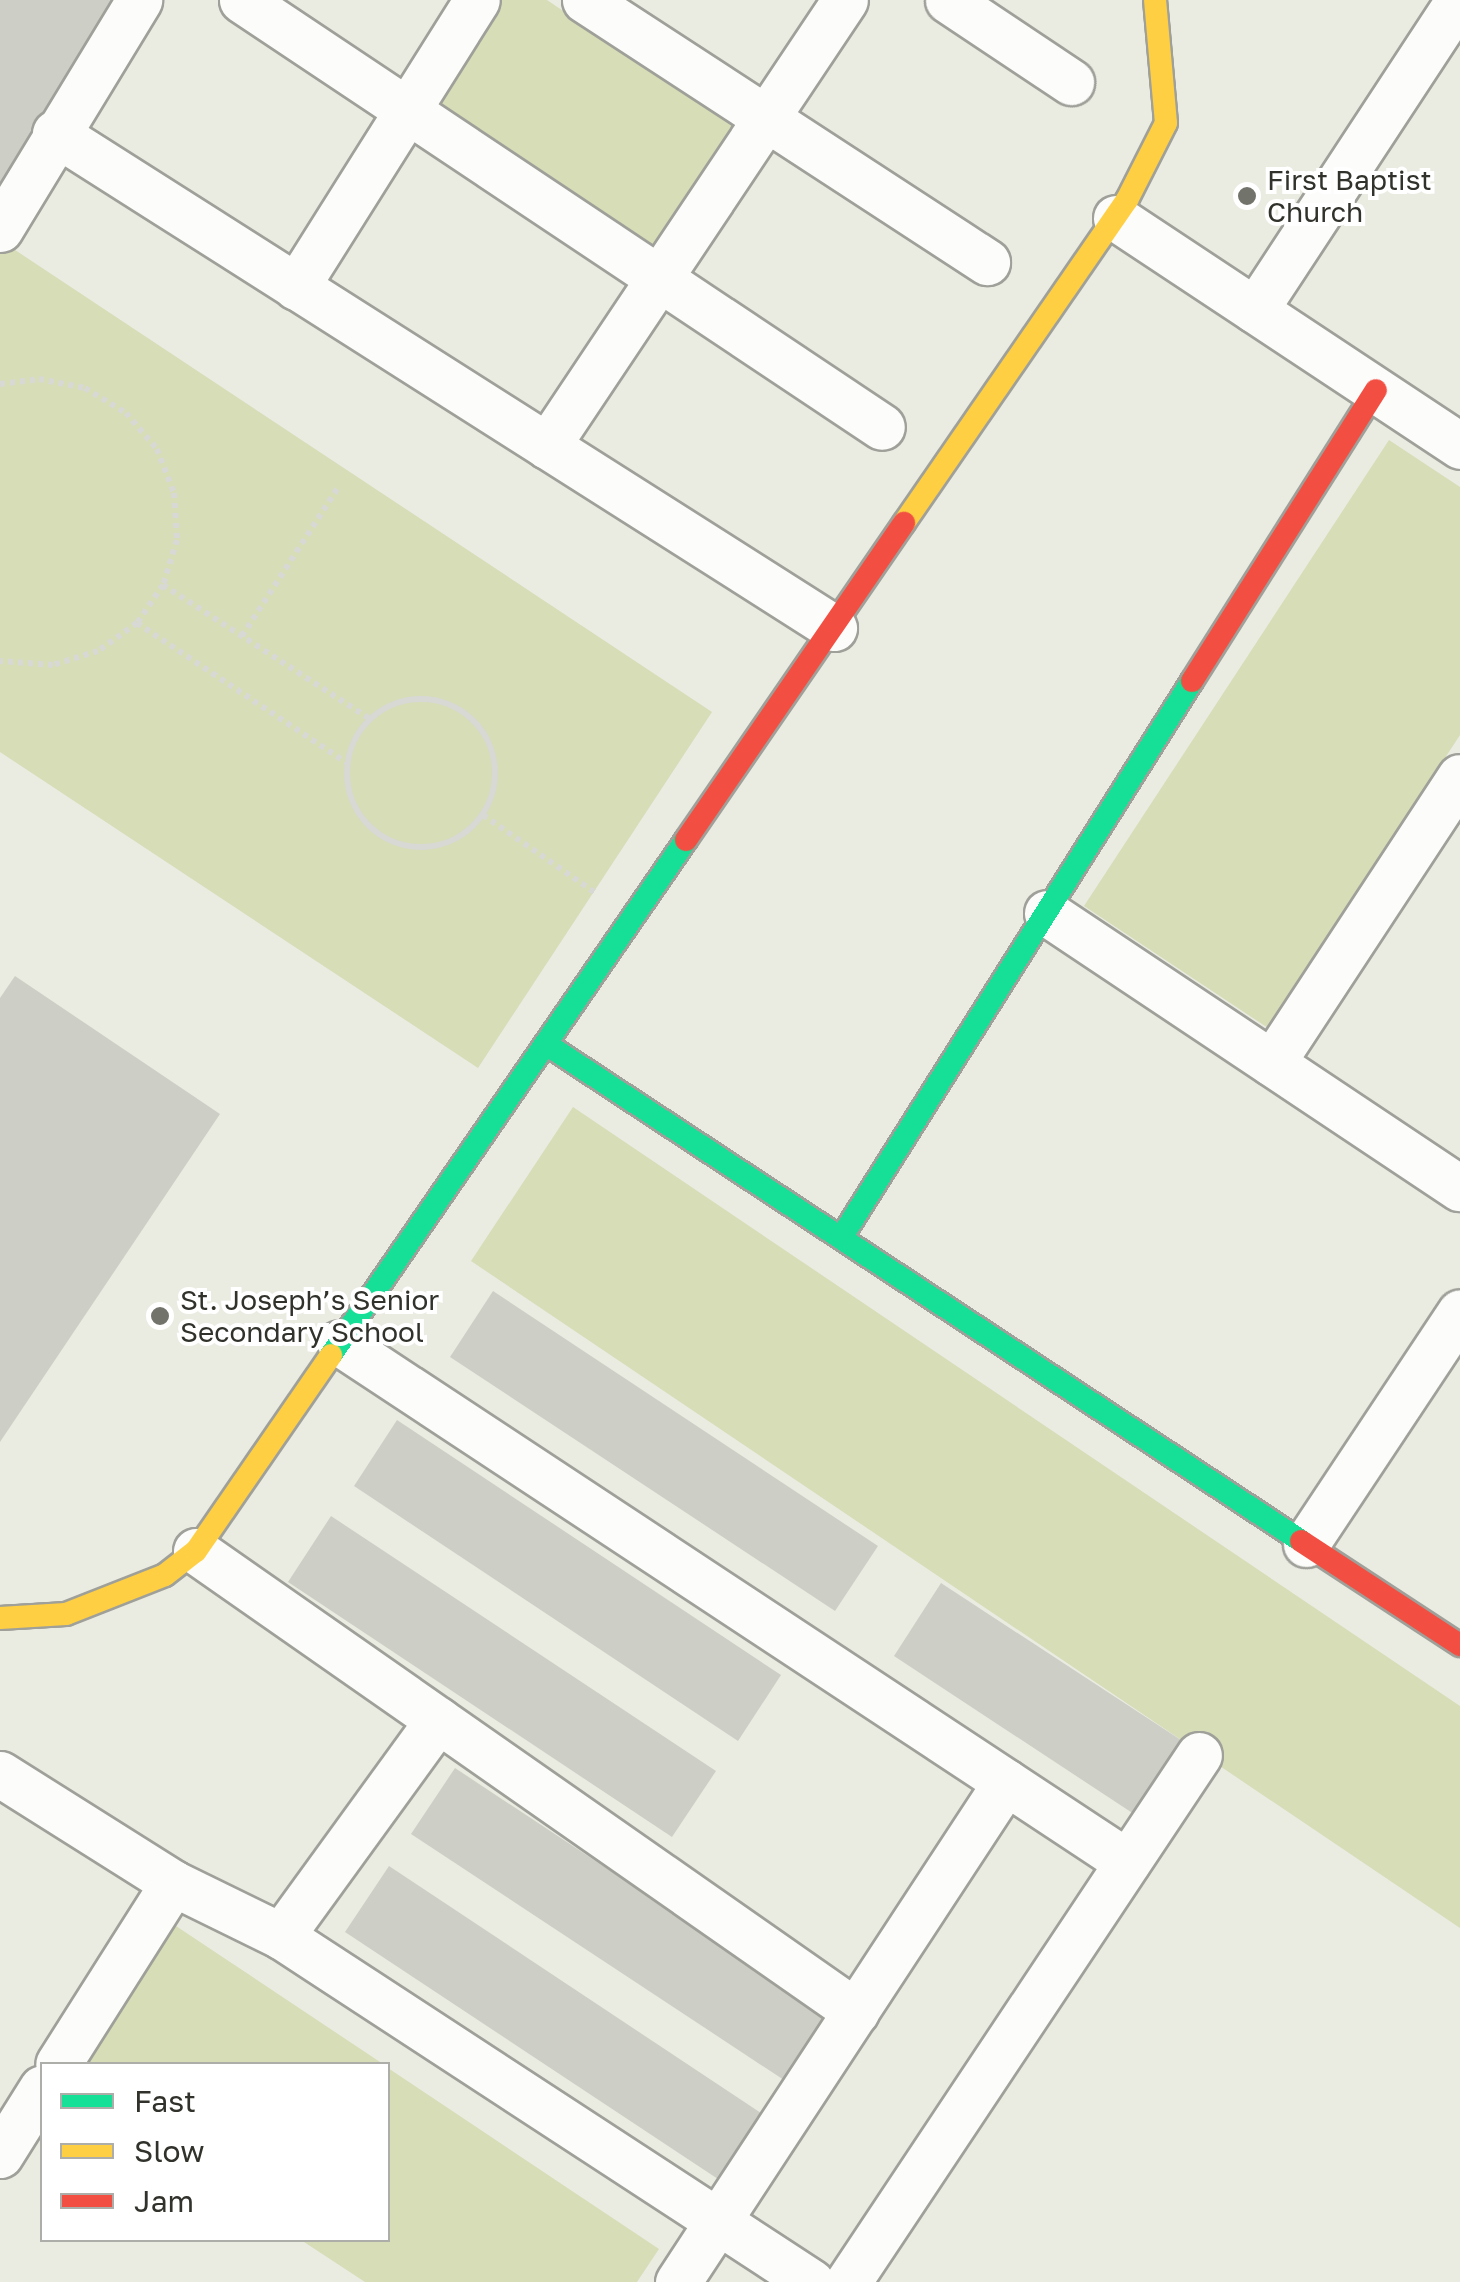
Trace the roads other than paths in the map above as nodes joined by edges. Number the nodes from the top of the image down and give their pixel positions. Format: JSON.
{"nodes":[{"id":1,"x":138,"y":0,"type":"edge"},
{"id":2,"x":242,"y":0,"type":"edge"},
{"id":3,"x":477,"y":0,"type":"edge"},
{"id":4,"x":585,"y":0,"type":"edge"},
{"id":5,"x":845,"y":0,"type":"edge"},
{"id":6,"x":948,"y":0,"type":"edge"},
{"id":7,"x":1156,"y":0,"type":"edge"},
{"id":8,"x":1459,"y":0,"type":"edge"},
{"id":9,"x":1071,"y":82,"type":"dead end"},
{"id":10,"x":406,"y":111,"type":"junction"},
{"id":11,"x":764,"y":117,"type":"junction"},
{"id":12,"x":55,"y":133,"type":"junction"},
{"id":13,"x":1116,"y":218,"type":"junction"},
{"id":14,"x":0,"y":229,"type":"edge"},
{"id":15,"x":987,"y":262,"type":"dead end"},
{"id":16,"x":656,"y":279,"type":"junction"},
{"id":17,"x":296,"y":286,"type":"junction"},
{"id":18,"x":1255,"y":310,"type":"junction"},
{"id":19,"x":1376,"y":390,"type":"junction"},
{"id":20,"x":882,"y":428,"type":"dead end"},
{"id":21,"x":547,"y":446,"type":"junction"},
{"id":22,"x":1460,"y":446,"type":"edge"},
{"id":23,"x":834,"y":628,"type":"junction"},
{"id":24,"x":1460,"y":777,"type":"edge"},
{"id":25,"x":1047,"y":913,"type":"junction"},
{"id":26,"x":548,"y":1046,"type":"junction"},
{"id":27,"x":1272,"y":1063,"type":"junction"},
{"id":28,"x":1460,"y":1188,"type":"edge"},
{"id":29,"x":841,"y":1238,"type":"junction"},
{"id":30,"x":1460,"y":1312,"type":"edge"},
{"id":31,"x":340,"y":1343,"type":"junction"},
{"id":32,"x":1306,"y":1544,"type":"junction"},
{"id":33,"x":196,"y":1551,"type":"junction"},
{"id":34,"x":0,"y":1618,"type":"edge"},
{"id":35,"x":1460,"y":1645,"type":"edge"},
{"id":36,"x":438,"y":1720,"type":"junction"},
{"id":37,"x":1199,"y":1755,"type":"dead end"},
{"id":38,"x":0,"y":1774,"type":"edge"},
{"id":39,"x":1006,"y":1782,"type":"junction"},
{"id":40,"x":1128,"y":1862,"type":"junction"},
{"id":41,"x":173,"y":1883,"type":"junction"},
{"id":42,"x":281,"y":1936,"type":"junction"},
{"id":43,"x":856,"y":2012,"type":"junction"},
{"id":44,"x":59,"y":2062,"type":"edge"},
{"id":45,"x":40,"y":2091,"type":"edge"},
{"id":46,"x":0,"y":2155,"type":"edge"},
{"id":47,"x":718,"y":2222,"type":"junction"},
{"id":48,"x":678,"y":2282,"type":"edge"},
{"id":49,"x":811,"y":2282,"type":"edge"},
{"id":50,"x":848,"y":2282,"type":"edge"}],
"edges":[{"from":1,"to":12,"type":"street"},
{"from":2,"to":10,"type":"street"},
{"from":3,"to":10,"type":"street"},
{"from":4,"to":11,"type":"street"},
{"from":5,"to":11,"type":"street"},
{"from":6,"to":9,"type":"street"},
{"from":7,"to":13,"type":"street"},
{"from":8,"to":18,"type":"street"},
{"from":10,"to":16,"type":"street"},
{"from":10,"to":17,"type":"street"},
{"from":11,"to":15,"type":"street"},
{"from":11,"to":16,"type":"street"},
{"from":12,"to":14,"type":"street"},
{"from":12,"to":17,"type":"street"},
{"from":13,"to":18,"type":"street"},
{"from":13,"to":23,"type":"street"},
{"from":16,"to":20,"type":"street"},
{"from":16,"to":21,"type":"street"},
{"from":17,"to":21,"type":"street"},
{"from":18,"to":19,"type":"street"},
{"from":19,"to":22,"type":"street"},
{"from":19,"to":25,"type":"street"},
{"from":21,"to":23,"type":"street"},
{"from":23,"to":26,"type":"street"},
{"from":24,"to":27,"type":"street"},
{"from":25,"to":27,"type":"street"},
{"from":25,"to":29,"type":"street"},
{"from":26,"to":29,"type":"street"},
{"from":26,"to":31,"type":"street"},
{"from":27,"to":28,"type":"street"},
{"from":29,"to":32,"type":"street"},
{"from":30,"to":32,"type":"street"},
{"from":31,"to":33,"type":"street"},
{"from":31,"to":39,"type":"street"},
{"from":32,"to":35,"type":"street"},
{"from":33,"to":34,"type":"street"},
{"from":33,"to":36,"type":"street"},
{"from":36,"to":42,"type":"street"},
{"from":36,"to":43,"type":"street"},
{"from":37,"to":40,"type":"street"},
{"from":38,"to":41,"type":"street"},
{"from":39,"to":40,"type":"street"},
{"from":39,"to":43,"type":"street"},
{"from":40,"to":50,"type":"street"},
{"from":41,"to":42,"type":"street"},
{"from":41,"to":44,"type":"street"},
{"from":42,"to":47,"type":"street"},
{"from":43,"to":47,"type":"street"},
{"from":45,"to":46,"type":"street"},
{"from":47,"to":48,"type":"street"},
{"from":47,"to":49,"type":"street"}]}
